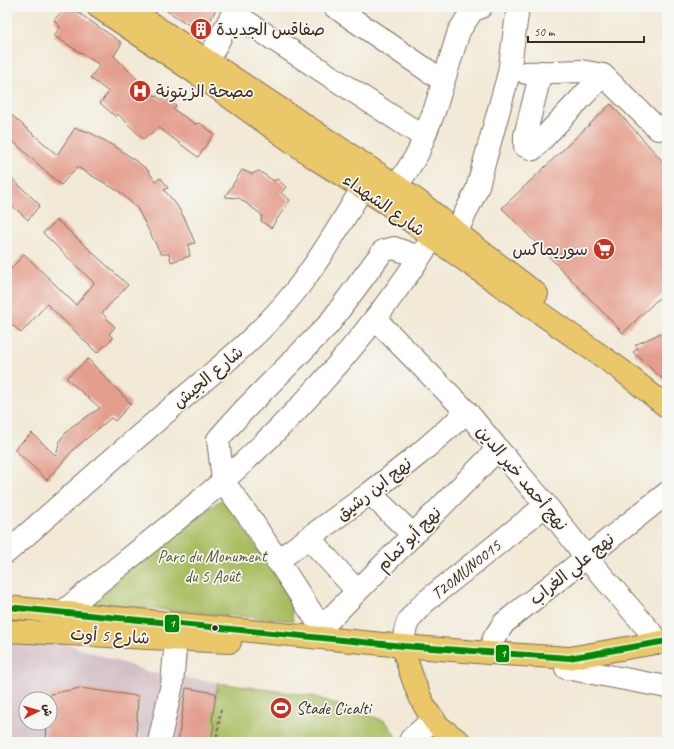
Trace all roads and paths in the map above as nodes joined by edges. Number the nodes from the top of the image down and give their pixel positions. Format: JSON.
{"nodes":[{"id":1,"x":98,"y":7,"type":"edge"},
{"id":2,"x":126,"y":7,"type":"edge"},
{"id":3,"x":335,"y":7,"type":"edge"},
{"id":4,"x":518,"y":7,"type":"edge"},
{"id":5,"x":474,"y":8,"type":"edge"},
{"id":6,"x":234,"y":10,"type":"edge"},
{"id":7,"x":208,"y":61,"type":"junction"},
{"id":8,"x":541,"y":72,"type":"junction"},
{"id":9,"x":509,"y":73,"type":"junction"},
{"id":10,"x":603,"y":75,"type":"junction"},
{"id":11,"x":443,"y":81,"type":"junction"},
{"id":12,"x":658,"y":130,"type":"dead end"},
{"id":13,"x":424,"y":136,"type":"junction"},
{"id":14,"x":373,"y":170,"type":"junction"},
{"id":15,"x":362,"y":188,"type":"junction"},
{"id":16,"x":391,"y":195,"type":"junction"},
{"id":17,"x":445,"y":235,"type":"junction"},
{"id":18,"x":419,"y":257,"type":"junction"},
{"id":19,"x":376,"y":320,"type":"junction"},
{"id":20,"x":667,"y":389,"type":"edge"},
{"id":21,"x":667,"y":406,"type":"edge"},
{"id":22,"x":467,"y":412,"type":"junction"},
{"id":23,"x":498,"y":450,"type":"junction"},
{"id":24,"x":223,"y":481,"type":"junction"},
{"id":25,"x":370,"y":493,"type":"junction"},
{"id":26,"x":667,"y":493,"type":"edge"},
{"id":27,"x":546,"y":505,"type":"junction"},
{"id":28,"x":413,"y":535,"type":"junction"},
{"id":29,"x":309,"y":538,"type":"junction"},
{"id":30,"x":7,"y":552,"type":"edge"},
{"id":31,"x":586,"y":557,"type":"junction"},
{"id":32,"x":277,"y":561,"type":"junction"},
{"id":33,"x":357,"y":591,"type":"junction"},
{"id":34,"x":7,"y":606,"type":"edge"},
{"id":35,"x":64,"y":611,"type":"junction"},
{"id":36,"x":7,"y":631,"type":"edge"},
{"id":37,"x":324,"y":633,"type":"junction"},
{"id":38,"x":176,"y":639,"type":"junction"},
{"id":39,"x":665,"y":646,"type":"edge"},
{"id":40,"x":404,"y":651,"type":"junction"},
{"id":41,"x":489,"y":653,"type":"junction"},
{"id":42,"x":566,"y":668,"type":"junction"},
{"id":43,"x":667,"y":687,"type":"edge"},
{"id":44,"x":221,"y":708,"type":"dead end"},
{"id":45,"x":434,"y":719,"type":"junction"},
{"id":46,"x":159,"y":742,"type":"edge"},
{"id":47,"x":216,"y":742,"type":"edge"},
{"id":48,"x":410,"y":742,"type":"edge"},
{"id":49,"x":460,"y":742,"type":"edge"}],
"edges":[{"from":1,"to":15,"type":"main road","name":"شارع الشهداء"},
{"from":2,"to":7,"type":"main road","name":"شارع الشهداء"},
{"from":3,"to":11,"type":"street"},
{"from":4,"to":9,"type":"street"},
{"from":5,"to":11,"type":"street"},
{"from":6,"to":7,"type":"street"},
{"from":6,"to":13,"type":"street"},
{"from":7,"to":14,"type":"main road","name":"شارع الشهداء"},
{"from":8,"to":9,"type":"street"},
{"from":8,"to":10,"type":"street"},
{"from":8,"to":10,"type":"street"},
{"from":9,"to":17,"type":"street"},
{"from":10,"to":12,"type":"street"},
{"from":11,"to":13,"type":"street"},
{"from":13,"to":16,"type":"street"},
{"from":14,"to":15,"type":"street","name":"شارع الجيش"},
{"from":14,"to":16,"type":"main road","name":"شارع الشهداء"},
{"from":15,"to":16,"type":"main road","name":"شارع الشهداء"},
{"from":15,"to":30,"type":"street","name":"شارع الجيش"},
{"from":16,"to":17,"type":"main road","name":"شارع الشهداء"},
{"from":17,"to":18,"type":"street"},
{"from":17,"to":20,"type":"main road","name":"شارع الشهداء"},
{"from":17,"to":21,"type":"main road","name":"شارع الشهداء"},
{"from":18,"to":19,"type":"street"},
{"from":18,"to":24,"type":"street"},
{"from":19,"to":22,"type":"street","name":"نهج أحمد خير الدين"},
{"from":19,"to":24,"type":"street"},
{"from":22,"to":23,"type":"street","name":"نهج أحمد خير الدين"},
{"from":22,"to":25,"type":"street","name":"نهج ابن رشيق"},
{"from":23,"to":27,"type":"street","name":"نهج أحمد خير الدين"},
{"from":23,"to":28,"type":"street","name":"نهج أبو تمام"},
{"from":24,"to":32,"type":"street"},
{"from":24,"to":35,"type":"street"},
{"from":25,"to":28,"type":"street"},
{"from":25,"to":29,"type":"street","name":"نهج ابن رشيق"},
{"from":26,"to":31,"type":"street","name":"نهج علي الغراب"},
{"from":27,"to":31,"type":"street","name":"نهج أحمد خير الدين"},
{"from":27,"to":40,"type":"street","name":"T20MUN0015"},
{"from":28,"to":33,"type":"street","name":"نهج أبو تمام"},
{"from":29,"to":32,"type":"street","name":"نهج ابن رشيق"},
{"from":29,"to":33,"type":"street"},
{"from":31,"to":39,"type":"street","name":"نهج أحمد خير الدين"},
{"from":31,"to":41,"type":"street","name":"نهج علي الغراب"},
{"from":32,"to":37,"type":"street"},
{"from":33,"to":37,"type":"street","name":"نهج أبو تمام"},
{"from":34,"to":35,"type":"main road","name":"شارع 5 أوت"},
{"from":35,"to":37,"type":"main road","name":"شارع 5 أوت"},
{"from":36,"to":38,"type":"main road","name":"شارع 5 أوت"},
{"from":37,"to":40,"type":"main road","name":"شارع 5 أوت"},
{"from":38,"to":40,"type":"main road","name":"شارع 5 أوت"},
{"from":38,"to":46,"type":"street"},
{"from":39,"to":41,"type":"main road","name":"شارع 5 أوت"},
{"from":39,"to":42,"type":"main road","name":"شارع 5 أوت"},
{"from":40,"to":41,"type":"main road","name":"شارع 5 أوت"},
{"from":40,"to":42,"type":"main road","name":"شارع 5 أوت"},
{"from":40,"to":45,"type":"main road"},
{"from":42,"to":43,"type":"street"},
{"from":44,"to":47,"type":"path"},
{"from":45,"to":48,"type":"street"},
{"from":45,"to":49,"type":"main road"}]}
